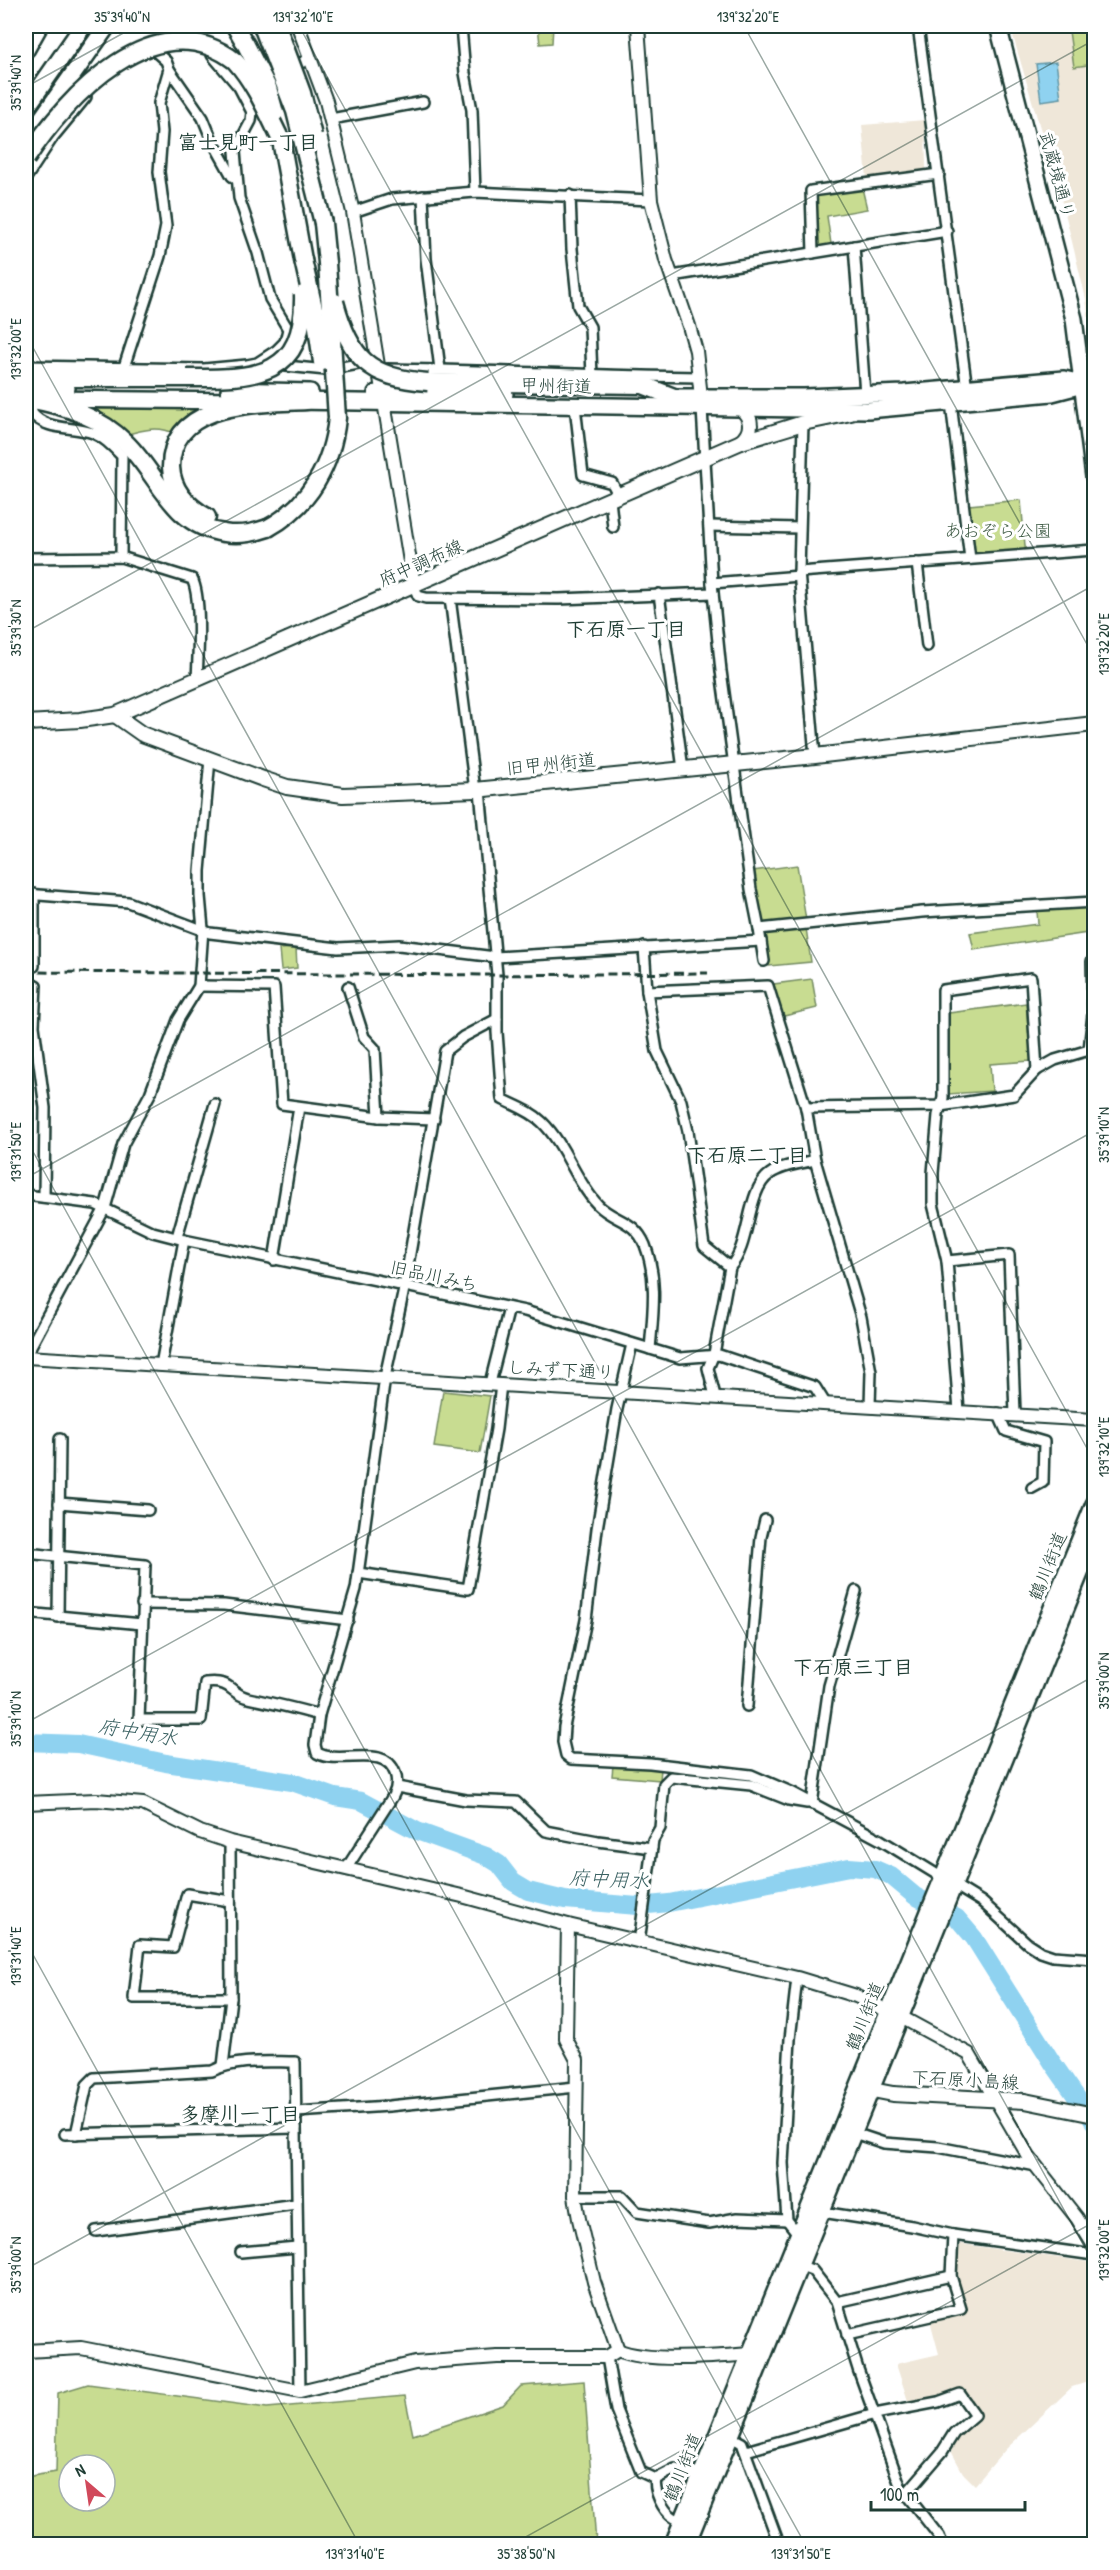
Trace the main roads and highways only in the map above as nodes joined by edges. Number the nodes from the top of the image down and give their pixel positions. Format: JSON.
{"nodes":[{"id":1,"x":39,"y":26,"type":"edge"},
{"id":2,"x":83,"y":26,"type":"edge"},
{"id":3,"x":107,"y":26,"type":"edge"},
{"id":4,"x":235,"y":26,"type":"edge"},
{"id":5,"x":262,"y":26,"type":"edge"},
{"id":6,"x":277,"y":26,"type":"edge"},
{"id":7,"x":998,"y":26,"type":"edge"},
{"id":8,"x":26,"y":49,"type":"edge"},
{"id":9,"x":26,"y":108,"type":"edge"},
{"id":10,"x":281,"y":140,"type":"junction"},
{"id":11,"x":26,"y":141,"type":"edge"},
{"id":12,"x":32,"y":159,"type":"edge"},
{"id":13,"x":323,"y":222,"type":"junction"},
{"id":14,"x":303,"y":260,"type":"junction"},
{"id":15,"x":327,"y":263,"type":"junction"},
{"id":16,"x":26,"y":378,"type":"edge"},
{"id":17,"x":1088,"y":382,"type":"edge"},
{"id":18,"x":27,"y":396,"type":"edge"},
{"id":19,"x":674,"y":397,"type":"junction"},
{"id":20,"x":384,"y":398,"type":"junction"},
{"id":21,"x":306,"y":401,"type":"junction"},
{"id":22,"x":701,"y":402,"type":"junction"},
{"id":23,"x":741,"y":408,"type":"junction"},
{"id":24,"x":868,"y":410,"type":"junction"},
{"id":25,"x":741,"y":442,"type":"junction"},
{"id":26,"x":1095,"y":477,"type":"edge"},
{"id":27,"x":266,"y":523,"type":"junction"},
{"id":28,"x":115,"y":715,"type":"junction"},
{"id":29,"x":26,"y":723,"type":"edge"},
{"id":30,"x":1095,"y":724,"type":"edge"},
{"id":31,"x":1095,"y":1504,"type":"edge"},
{"id":32,"x":1095,"y":1539,"type":"edge"},
{"id":33,"x":946,"y":1887,"type":"junction"},
{"id":34,"x":865,"y":2089,"type":"junction"},
{"id":35,"x":1095,"y":2115,"type":"edge"},
{"id":36,"x":689,"y":2524,"type":"junction"},
{"id":37,"x":673,"y":2544,"type":"edge"},
{"id":38,"x":687,"y":2544,"type":"edge"}],
"edges":[{"from":1,"to":8,"type":"highway"},
{"from":2,"to":9,"type":"highway"},
{"from":3,"to":11,"type":"highway"},
{"from":4,"to":10,"type":"highway","bridge":true},
{"from":5,"to":13,"type":"highway","bridge":true},
{"from":6,"to":13,"type":"highway","bridge":true},
{"from":7,"to":17,"type":"main road","name":"武蔵境通り"},
{"from":10,"to":12,"type":"highway","bridge":true},
{"from":10,"to":14,"type":"highway"},
{"from":13,"to":15,"type":"highway"},
{"from":14,"to":16,"type":"highway","bridge":true},
{"from":14,"to":27,"type":"highway","bridge":true},
{"from":15,"to":19,"type":"highway","bridge":true},
{"from":15,"to":27,"type":"highway","bridge":true},
{"from":17,"to":22,"type":"main road","name":"甲州街道"},
{"from":17,"to":24,"type":"main road","name":"甲州街道"},
{"from":17,"to":26,"type":"main road","name":"武蔵境通り"},
{"from":18,"to":20,"type":"main road","name":"甲州街道"},
{"from":18,"to":21,"type":"main road","name":"甲州街道"},
{"from":18,"to":27,"type":"highway"},
{"from":19,"to":20,"type":"main road","name":"甲州街道"},
{"from":19,"to":22,"type":"main road","name":"甲州街道"},
{"from":20,"to":21,"type":"main road","name":"甲州街道"},
{"from":20,"to":22,"type":"main road","name":"甲州街道"},
{"from":21,"to":27,"type":"highway"},
{"from":22,"to":23,"type":"main road","name":"甲州街道"},
{"from":23,"to":24,"type":"main road","name":"甲州街道"},
{"from":23,"to":25,"type":"main road"},
{"from":24,"to":25,"type":"main road","name":"府中調布線"},
{"from":25,"to":28,"type":"main road","name":"府中調布線"},
{"from":28,"to":29,"type":"main road"},
{"from":28,"to":30,"type":"main road","name":"旧甲州街道"},
{"from":31,"to":33,"type":"main road","name":"鶴川街道"},
{"from":32,"to":33,"type":"main road","name":"鶴川街道"},
{"from":33,"to":34,"type":"main road","name":"鶴川街道"},
{"from":34,"to":35,"type":"main road","name":"下石原小島線"},
{"from":34,"to":36,"type":"main road","name":"鶴川街道"},
{"from":34,"to":36,"type":"main road","name":"鶴川街道"},
{"from":36,"to":37,"type":"main road","name":"鶴川街道"},
{"from":36,"to":38,"type":"main road","name":"鶴川街道"}]}
